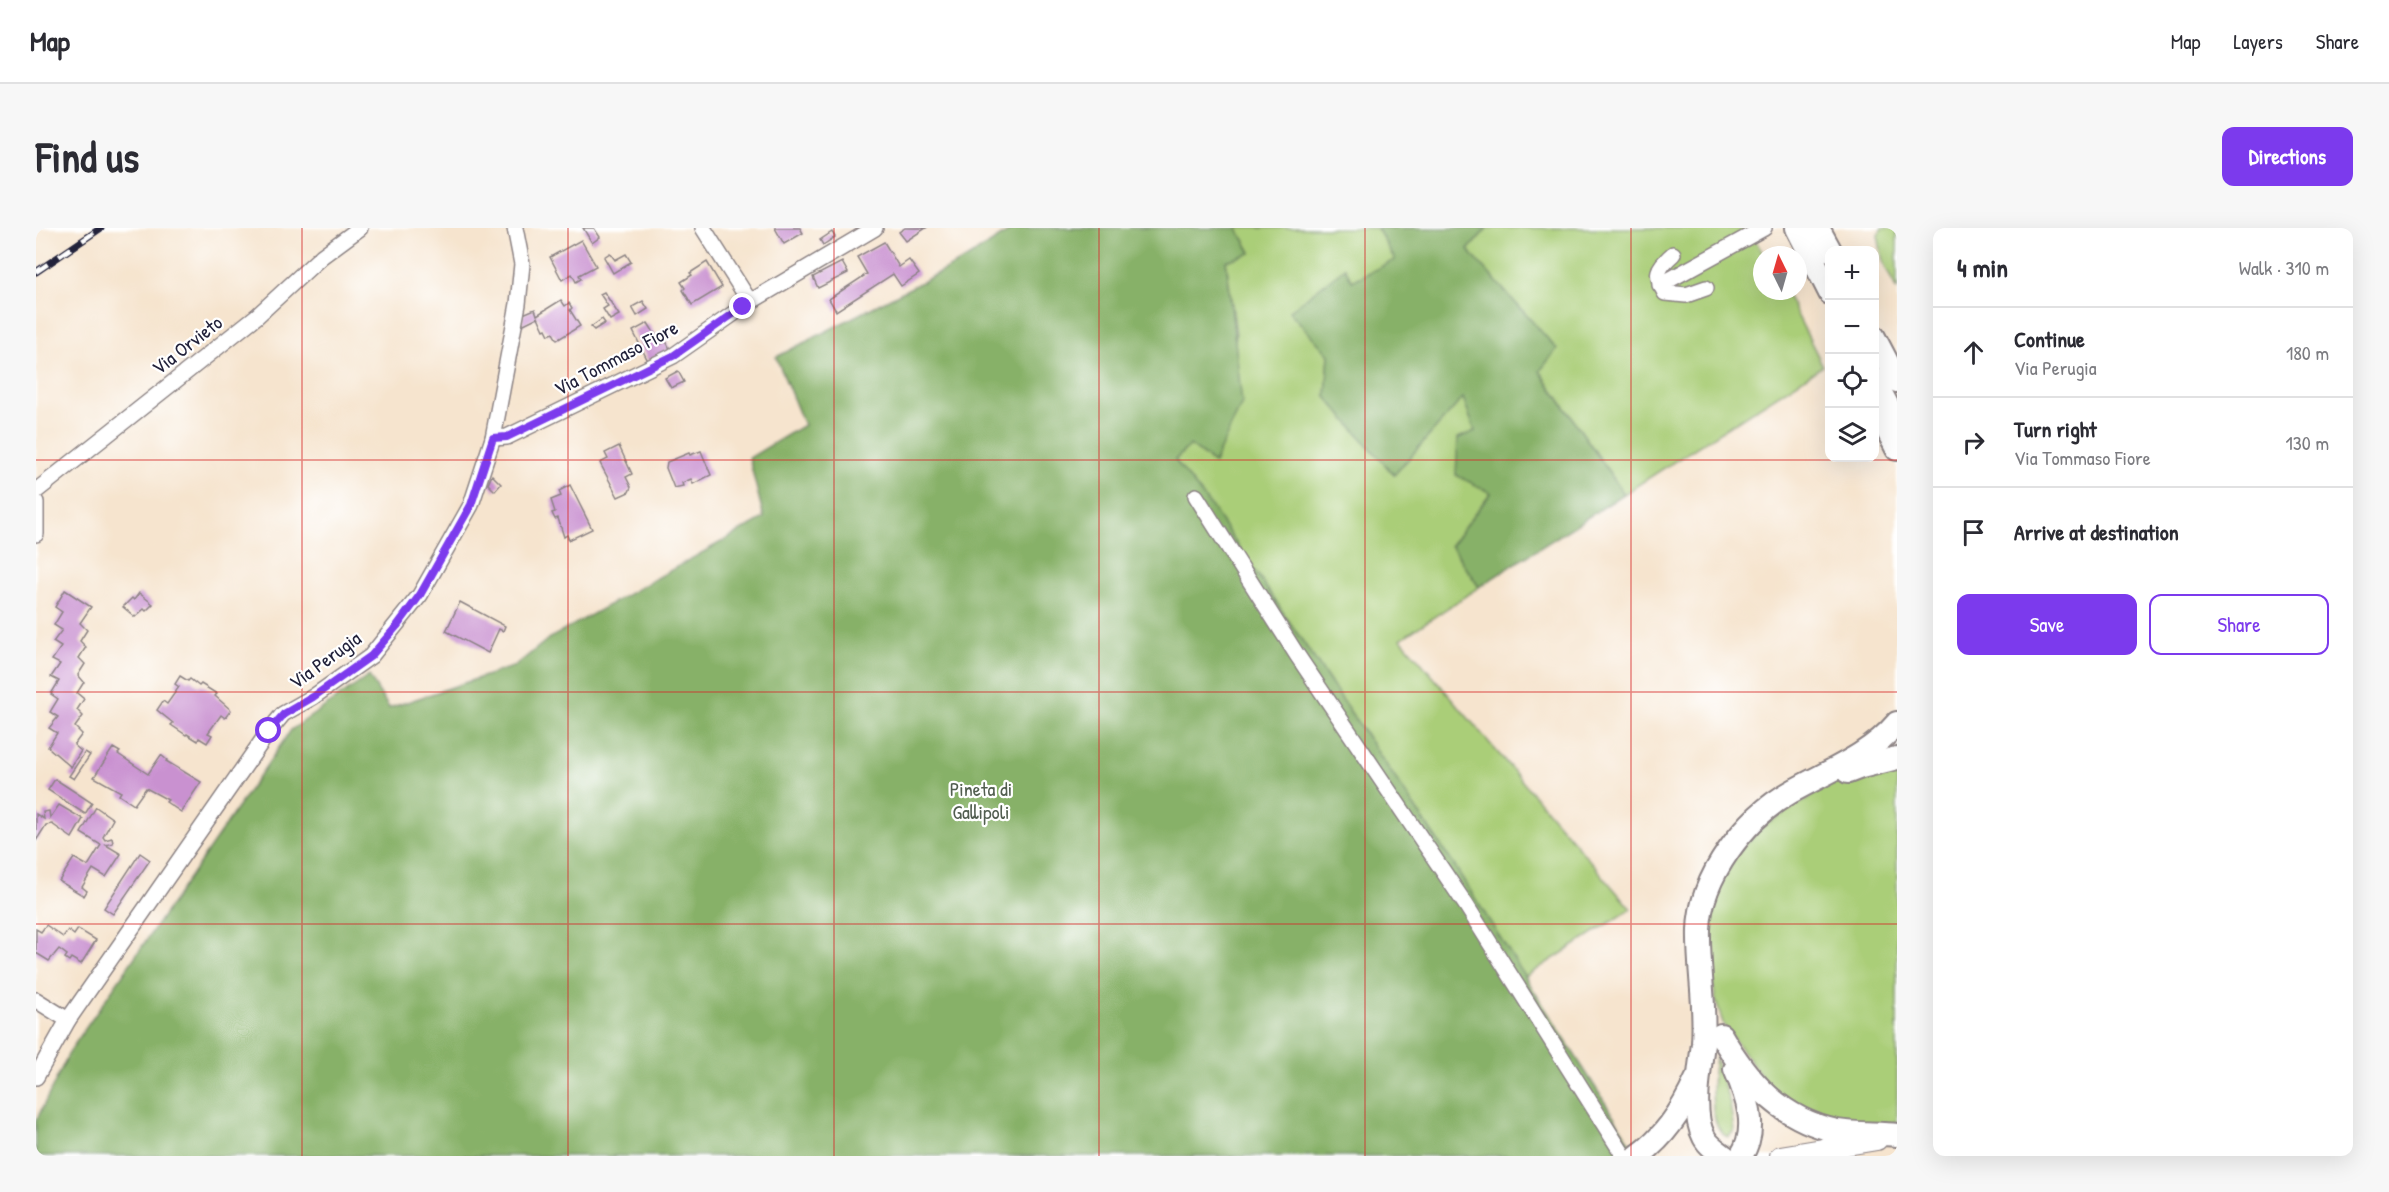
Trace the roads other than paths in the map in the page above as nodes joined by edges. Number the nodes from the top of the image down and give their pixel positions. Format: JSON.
{"nodes":[{"id":1,"x":360,"y":228,"type":"edge"},
{"id":2,"x":515,"y":228,"type":"edge"},
{"id":3,"x":703,"y":228,"type":"edge"},
{"id":4,"x":875,"y":228,"type":"edge"},
{"id":5,"x":1797,"y":228,"type":"edge"},
{"id":6,"x":1818,"y":228,"type":"edge"},
{"id":7,"x":1759,"y":231,"type":"edge"},
{"id":8,"x":1828,"y":246,"type":"edge"},
{"id":9,"x":1673,"y":254,"type":"dead end"},
{"id":10,"x":1825,"y":283,"type":"edge"},
{"id":11,"x":1660,"y":285,"type":"junction"},
{"id":12,"x":1706,"y":288,"type":"dead end"},
{"id":13,"x":750,"y":302,"type":"junction"},
{"id":14,"x":1879,"y":345,"type":"edge"},
{"id":15,"x":1897,"y":381,"type":"edge"},
{"id":16,"x":1879,"y":388,"type":"edge"},
{"id":17,"x":1877,"y":408,"type":"edge"},
{"id":18,"x":1897,"y":423,"type":"edge"},
{"id":19,"x":493,"y":438,"type":"junction"},
{"id":20,"x":1897,"y":449,"type":"edge"},
{"id":21,"x":36,"y":491,"type":"edge"},
{"id":22,"x":1196,"y":496,"type":"dead end"},
{"id":23,"x":36,"y":502,"type":"edge"},
{"id":24,"x":36,"y":534,"type":"edge"},
{"id":25,"x":1897,"y":723,"type":"edge"},
{"id":26,"x":1897,"y":758,"type":"edge"},
{"id":27,"x":1770,"y":808,"type":"junction"},
{"id":28,"x":1702,"y":972,"type":"junction"},
{"id":29,"x":36,"y":1000,"type":"edge"},
{"id":30,"x":68,"y":1020,"type":"junction"},
{"id":31,"x":1721,"y":1035,"type":"junction"},
{"id":32,"x":1700,"y":1070,"type":"junction"},
{"id":33,"x":36,"y":1077,"type":"edge"},
{"id":34,"x":1897,"y":1135,"type":"edge"},
{"id":35,"x":1624,"y":1156,"type":"edge"},
{"id":36,"x":1638,"y":1156,"type":"edge"},
{"id":37,"x":1724,"y":1156,"type":"edge"},
{"id":38,"x":1741,"y":1156,"type":"edge"},
{"id":39,"x":1780,"y":1156,"type":"edge"}],
"edges":[{"from":1,"to":21,"type":"street","name":"Via Orvieto"},
{"from":2,"to":19,"type":"street","name":"Via Perugia"},
{"from":3,"to":13,"type":"street"},
{"from":4,"to":13,"type":"street","name":"Via Tommaso Fiore"},
{"from":5,"to":10,"type":"highway"},
{"from":6,"to":8,"type":"highway"},
{"from":7,"to":11,"type":"street"},
{"from":9,"to":11,"type":"street"},
{"from":11,"to":12,"type":"street"},
{"from":13,"to":19,"type":"street","name":"Via Tommaso Fiore"},
{"from":14,"to":15,"type":"highway"},
{"from":16,"to":18,"type":"highway"},
{"from":17,"to":20,"type":"highway"},
{"from":19,"to":30,"type":"street","name":"Via Perugia"},
{"from":22,"to":35,"type":"street"},
{"from":23,"to":24,"type":"street"},
{"from":25,"to":27,"type":"highway"},
{"from":26,"to":27,"type":"highway"},
{"from":27,"to":28,"type":"highway"},
{"from":28,"to":31,"type":"highway"},
{"from":28,"to":32,"type":"highway"},
{"from":29,"to":30,"type":"street"},
{"from":30,"to":33,"type":"street","name":"Via Perugia"},
{"from":31,"to":34,"type":"highway"},
{"from":31,"to":38,"type":"highway"},
{"from":32,"to":36,"type":"highway"},
{"from":32,"to":37,"type":"highway"},
{"from":34,"to":39,"type":"main road"}]}
